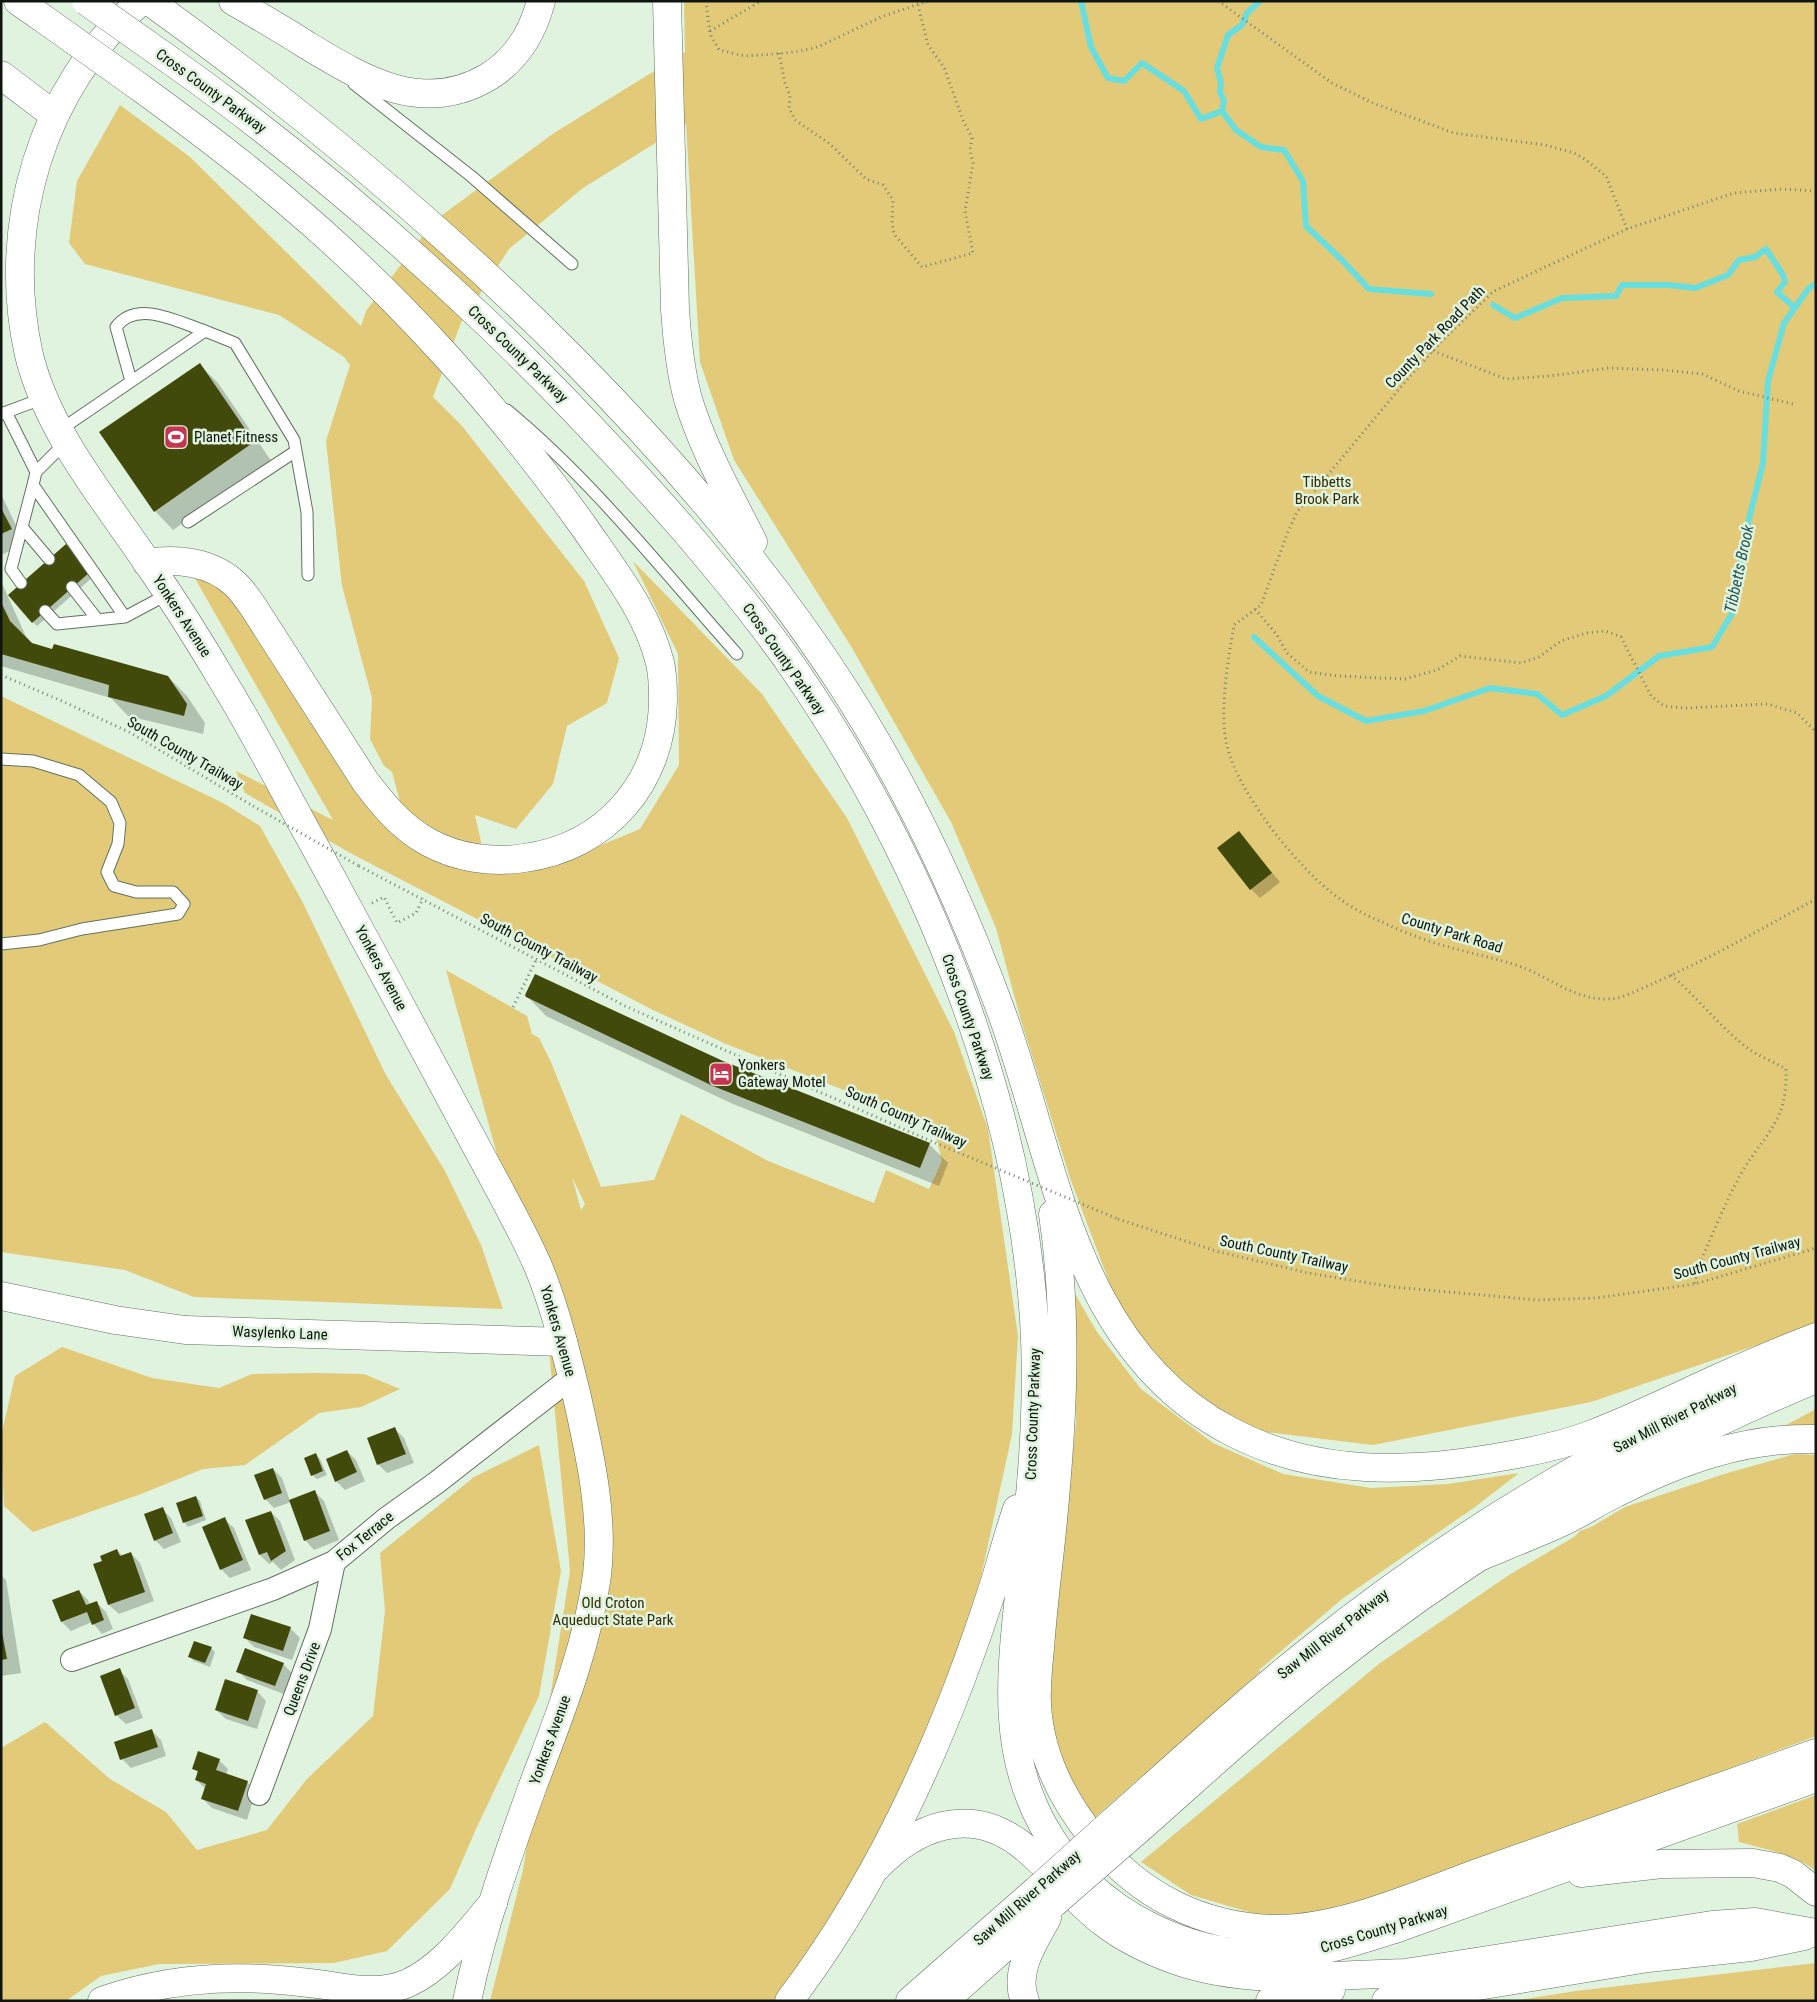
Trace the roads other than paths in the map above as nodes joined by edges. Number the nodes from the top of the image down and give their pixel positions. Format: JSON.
{"nodes":[{"id":1,"x":18,"y":1,"type":"edge"},
{"id":2,"x":86,"y":1,"type":"edge"},
{"id":3,"x":141,"y":1,"type":"edge"},
{"id":4,"x":149,"y":1,"type":"edge"},
{"id":5,"x":234,"y":1,"type":"edge"},
{"id":6,"x":541,"y":1,"type":"edge"},
{"id":7,"x":667,"y":1,"type":"edge"},
{"id":8,"x":324,"y":55,"type":"junction"},
{"id":9,"x":1,"y":75,"type":"edge"},
{"id":10,"x":54,"y":115,"type":"junction"},
{"id":11,"x":572,"y":264,"type":"dead end"},
{"id":12,"x":205,"y":331,"type":"junction"},
{"id":13,"x":454,"y":365,"type":"junction"},
{"id":14,"x":132,"y":381,"type":"junction"},
{"id":15,"x":44,"y":398,"type":"junction"},
{"id":16,"x":4,"y":413,"type":"edge"},
{"id":17,"x":63,"y":436,"type":"junction"},
{"id":18,"x":296,"y":451,"type":"junction"},
{"id":19,"x":36,"y":472,"type":"junction"},
{"id":20,"x":33,"y":485,"type":"junction"},
{"id":21,"x":188,"y":522,"type":"dead end"},
{"id":22,"x":22,"y":527,"type":"junction"},
{"id":23,"x":49,"y":559,"type":"dead end"},
{"id":24,"x":148,"y":562,"type":"junction"},
{"id":25,"x":308,"y":575,"type":"dead end"},
{"id":26,"x":21,"y":583,"type":"dead end"},
{"id":27,"x":72,"y":588,"type":"dead end"},
{"id":28,"x":168,"y":594,"type":"junction"},
{"id":29,"x":779,"y":595,"type":"junction"},
{"id":30,"x":45,"y":611,"type":"dead end"},
{"id":31,"x":125,"y":617,"type":"junction"},
{"id":32,"x":97,"y":619,"type":"junction"},
{"id":33,"x":737,"y":654,"type":"dead end"},
{"id":34,"x":1,"y":759,"type":"edge"},
{"id":35,"x":1,"y":944,"type":"edge"},
{"id":36,"x":1034,"y":1114,"type":"junction"},
{"id":37,"x":1,"y":1296,"type":"edge"},
{"id":38,"x":1816,"y":1336,"type":"edge"},
{"id":39,"x":562,"y":1342,"type":"junction"},
{"id":40,"x":1816,"y":1352,"type":"edge"},
{"id":41,"x":572,"y":1377,"type":"junction"},
{"id":42,"x":1816,"y":1380,"type":"edge"},
{"id":43,"x":1816,"y":1439,"type":"edge"},
{"id":44,"x":1034,"y":1456,"type":"junction"},
{"id":45,"x":1481,"y":1556,"type":"junction"},
{"id":46,"x":334,"y":1562,"type":"junction"},
{"id":47,"x":72,"y":1660,"type":"dead end"},
{"id":48,"x":1816,"y":1753,"type":"edge"},
{"id":49,"x":1816,"y":1778,"type":"edge"},
{"id":50,"x":259,"y":1794,"type":"dead end"},
{"id":51,"x":1116,"y":1834,"type":"junction"},
{"id":52,"x":876,"y":1868,"type":"junction"},
{"id":53,"x":1530,"y":1880,"type":"junction"},
{"id":54,"x":1816,"y":1892,"type":"edge"},
{"id":55,"x":1047,"y":1895,"type":"junction"},
{"id":56,"x":493,"y":1903,"type":"junction"},
{"id":57,"x":1816,"y":1934,"type":"edge"},
{"id":58,"x":1405,"y":1974,"type":"junction"},
{"id":59,"x":344,"y":1988,"type":"junction"},
{"id":60,"x":1439,"y":1992,"type":"junction"},
{"id":61,"x":102,"y":2001,"type":"edge"},
{"id":62,"x":416,"y":2001,"type":"edge"},
{"id":63,"x":468,"y":2001,"type":"edge"},
{"id":64,"x":789,"y":2001,"type":"edge"},
{"id":65,"x":910,"y":2001,"type":"edge"},
{"id":66,"x":944,"y":2001,"type":"edge"},
{"id":67,"x":1025,"y":2001,"type":"edge"},
{"id":68,"x":1270,"y":2001,"type":"edge"},
{"id":69,"x":1386,"y":2001,"type":"edge"},
{"id":70,"x":1477,"y":2001,"type":"edge"}],
"edges":[{"from":1,"to":13,"type":"main road","bridge":true},
{"from":2,"to":44,"type":"main road","name":"Cross County Parkway","bridge":true},
{"from":3,"to":10,"type":"main road","name":"Yonkers Avenue"},
{"from":4,"to":29,"type":"main road","name":"Cross County Parkway"},
{"from":5,"to":8,"type":"main road"},
{"from":6,"to":8,"type":"main road"},
{"from":7,"to":29,"type":"main road"},
{"from":8,"to":11,"type":"lane"},
{"from":9,"to":10,"type":"main road"},
{"from":10,"to":15,"type":"main road","name":"Yonkers Avenue"},
{"from":12,"to":14,"type":"lane"},
{"from":12,"to":14,"type":"lane"},
{"from":12,"to":18,"type":"lane"},
{"from":13,"to":24,"type":"main road"},
{"from":13,"to":33,"type":"lane"},
{"from":14,"to":17,"type":"lane"},
{"from":15,"to":16,"type":"lane"},
{"from":15,"to":17,"type":"main road","name":"Yonkers Avenue"},
{"from":16,"to":19,"type":"lane"},
{"from":17,"to":19,"type":"lane"},
{"from":17,"to":24,"type":"main road","name":"Yonkers Avenue"},
{"from":18,"to":21,"type":"lane"},
{"from":18,"to":25,"type":"lane"},
{"from":19,"to":20,"type":"lane"},
{"from":20,"to":22,"type":"lane"},
{"from":20,"to":31,"type":"lane"},
{"from":22,"to":23,"type":"lane"},
{"from":22,"to":26,"type":"lane"},
{"from":24,"to":28,"type":"main road","name":"Yonkers Avenue"},
{"from":27,"to":32,"type":"lane"},
{"from":28,"to":31,"type":"lane"},
{"from":28,"to":39,"type":"main road","name":"Yonkers Avenue"},
{"from":29,"to":36,"type":"main road","name":"Cross County Parkway"},
{"from":30,"to":32,"type":"lane"},
{"from":31,"to":32,"type":"lane"},
{"from":34,"to":35,"type":"lane"},
{"from":36,"to":38,"type":"main road"},
{"from":36,"to":48,"type":"main road"},
{"from":37,"to":39,"type":"main road","name":"Wasylenko Lane"},
{"from":39,"to":41,"type":"main road","name":"Yonkers Avenue"},
{"from":40,"to":51,"type":"main road","name":"Saw Mill River Parkway"},
{"from":41,"to":46,"type":"street","name":"Fox Terrace"},
{"from":41,"to":56,"type":"main road","name":"Yonkers Avenue"},
{"from":42,"to":45,"type":"main road","name":"Saw Mill River Parkway"},
{"from":43,"to":45,"type":"main road"},
{"from":44,"to":52,"type":"main road"},
{"from":44,"to":53,"type":"main road","name":"Cross County Parkway"},
{"from":45,"to":51,"type":"main road","name":"Saw Mill River Parkway"},
{"from":46,"to":47,"type":"street","name":"Fox Terrace"},
{"from":46,"to":50,"type":"street","name":"Queens Drive"},
{"from":49,"to":53,"type":"main road"},
{"from":51,"to":55,"type":"main road","name":"Saw Mill River Parkway","bridge":true},
{"from":52,"to":58,"type":"main road"},
{"from":52,"to":64,"type":"main road"},
{"from":53,"to":54,"type":"main road"},
{"from":55,"to":65,"type":"main road","name":"Saw Mill River Parkway"},
{"from":55,"to":66,"type":"main road","name":"Saw Mill River Parkway"},
{"from":55,"to":67,"type":"main road"},
{"from":56,"to":59,"type":"main road"},
{"from":56,"to":63,"type":"main road","name":"Yonkers Avenue"},
{"from":57,"to":58,"type":"main road"},
{"from":57,"to":60,"type":"main road"},
{"from":58,"to":68,"type":"main road"},
{"from":59,"to":61,"type":"main road"},
{"from":59,"to":62,"type":"main road"},
{"from":60,"to":69,"type":"main road"},
{"from":60,"to":70,"type":"main road"}]}
